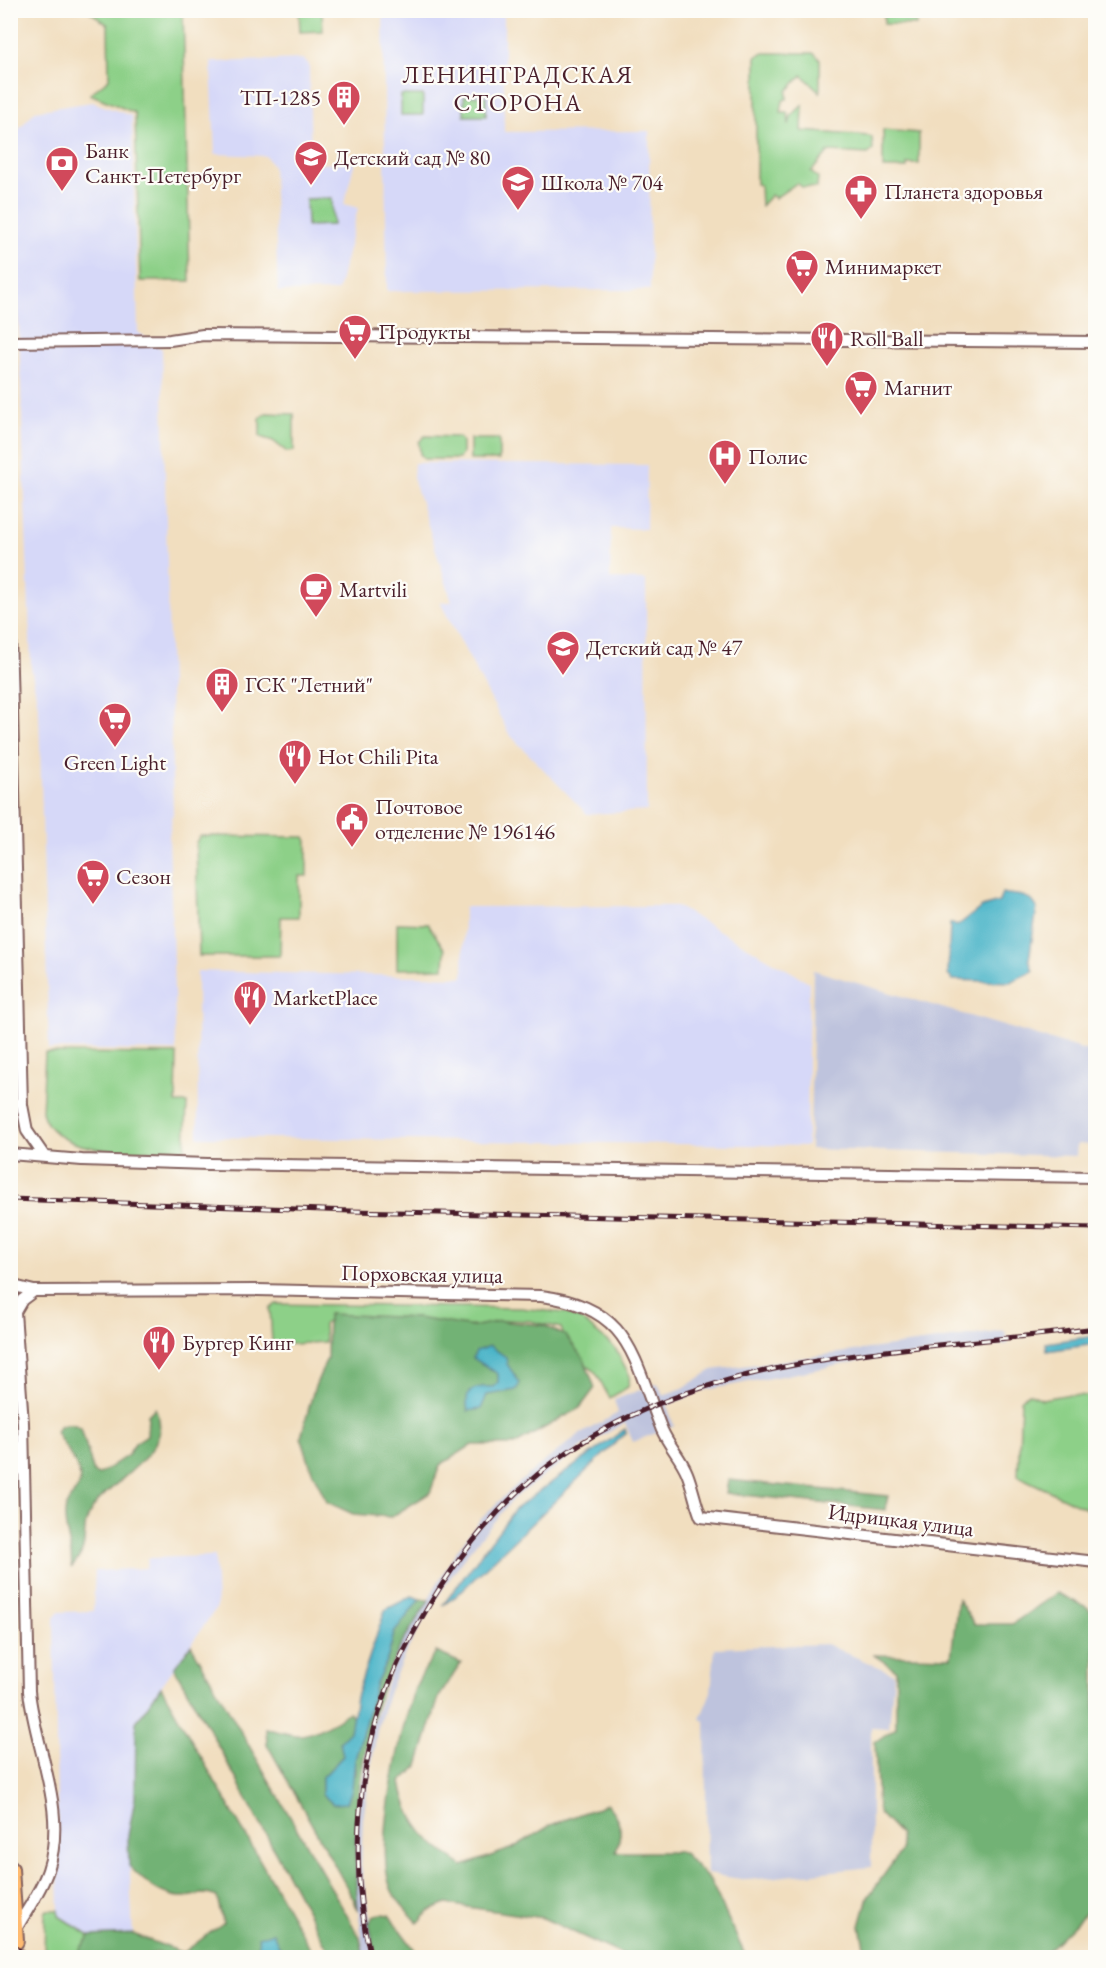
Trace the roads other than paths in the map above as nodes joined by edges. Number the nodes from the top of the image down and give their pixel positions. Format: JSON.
{"nodes":[{"id":1,"x":10,"y":342,"type":"edge"},
{"id":2,"x":1095,"y":342,"type":"edge"},
{"id":3,"x":10,"y":632,"type":"edge"},
{"id":4,"x":21,"y":1012,"type":"junction"},
{"id":5,"x":10,"y":1024,"type":"edge"},
{"id":6,"x":10,"y":1154,"type":"edge"},
{"id":7,"x":45,"y":1157,"type":"junction"},
{"id":8,"x":1095,"y":1177,"type":"edge"},
{"id":9,"x":10,"y":1285,"type":"edge"},
{"id":10,"x":33,"y":1291,"type":"junction"},
{"id":11,"x":10,"y":1447,"type":"edge"},
{"id":12,"x":24,"y":1476,"type":"junction"},
{"id":13,"x":701,"y":1517,"type":"joint"},
{"id":14,"x":1095,"y":1562,"type":"edge"},
{"id":15,"x":10,"y":1869,"type":"edge"},
{"id":16,"x":14,"y":1937,"type":"joint"}],
"edges":[{"from":1,"to":2,"type":"street"},
{"from":3,"to":4,"type":"street"},
{"from":4,"to":5,"type":"street"},
{"from":4,"to":7,"type":"street"},
{"from":6,"to":7,"type":"street"},
{"from":7,"to":8,"type":"street"},
{"from":9,"to":10,"type":"street","name":"Порховская улица"},
{"from":10,"to":12,"type":"street"},
{"from":10,"to":13,"type":"street","name":"Порховская улица"},
{"from":11,"to":12,"type":"street"},
{"from":12,"to":16,"type":"street"},
{"from":13,"to":14,"type":"street","name":"Идрицкая улица"},
{"from":15,"to":16,"type":"main road"}]}
